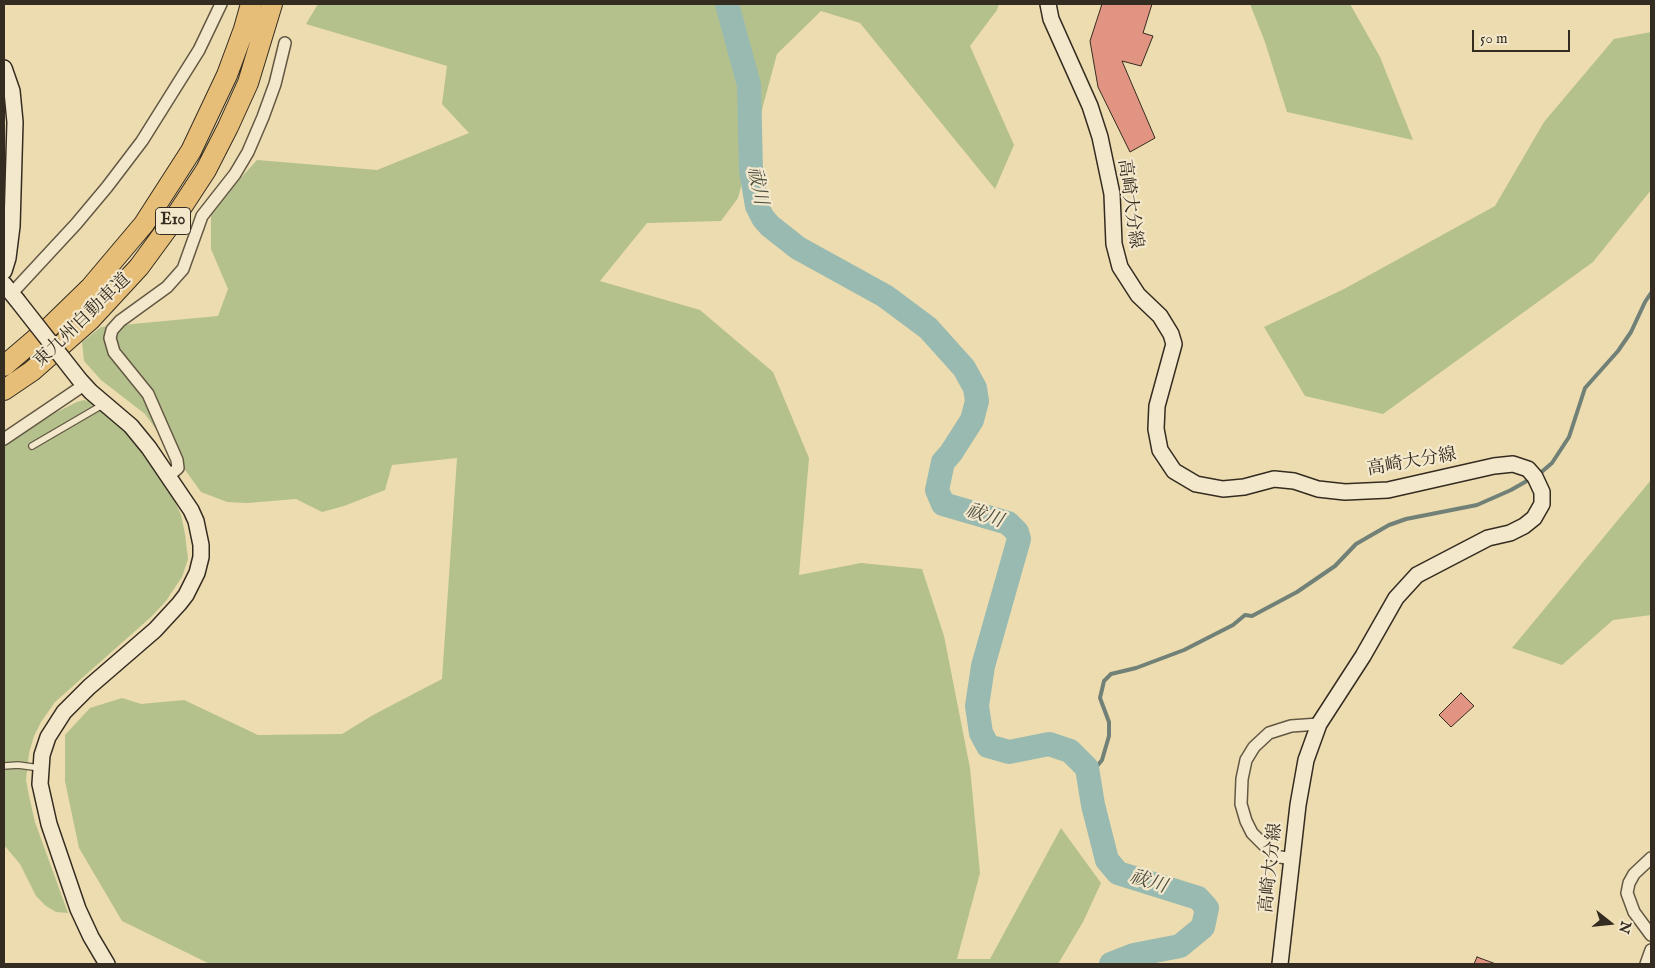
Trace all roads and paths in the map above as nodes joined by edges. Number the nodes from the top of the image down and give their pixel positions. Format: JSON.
{"nodes":[{"id":1,"x":221,"y":4,"type":"edge"},
{"id":2,"x":251,"y":4,"type":"edge"},
{"id":3,"x":272,"y":4,"type":"edge"},
{"id":4,"x":1048,"y":4,"type":"edge"},
{"id":5,"x":285,"y":43,"type":"dead end"},
{"id":6,"x":4,"y":68,"type":"edge"},
{"id":7,"x":8,"y":220,"type":"edge"},
{"id":8,"x":4,"y":271,"type":"edge"},
{"id":9,"x":11,"y":292,"type":"edge"},
{"id":10,"x":4,"y":366,"type":"edge"},
{"id":11,"x":82,"y":382,"type":"junction"},
{"id":12,"x":4,"y":390,"type":"edge"},
{"id":13,"x":105,"y":403,"type":"junction"},
{"id":14,"x":4,"y":439,"type":"edge"},
{"id":15,"x":32,"y":446,"type":"dead end"},
{"id":16,"x":169,"y":476,"type":"junction"},
{"id":17,"x":1319,"y":724,"type":"junction"},
{"id":18,"x":4,"y":766,"type":"edge"},
{"id":19,"x":40,"y":768,"type":"junction"},
{"id":20,"x":1651,"y":858,"type":"edge"},
{"id":21,"x":1292,"y":859,"type":"junction"},
{"id":22,"x":1651,"y":935,"type":"edge"},
{"id":23,"x":1651,"y":950,"type":"edge"},
{"id":24,"x":107,"y":964,"type":"edge"},
{"id":25,"x":1280,"y":964,"type":"edge"},
{"id":26,"x":1646,"y":964,"type":"edge"}],
"edges":[{"from":1,"to":9,"type":"street"},
{"from":2,"to":10,"type":"highway","name":"東九州自動車道","number":"E10"},
{"from":3,"to":12,"type":"highway","name":"東九州自動車道","number":"E10"},
{"from":4,"to":17,"type":"main road","name":"高崎大分線"},
{"from":5,"to":16,"type":"street"},
{"from":6,"to":7,"type":"main road"},
{"from":7,"to":8,"type":"main road"},
{"from":9,"to":11,"type":"main road","bridge":true},
{"from":11,"to":13,"type":"main road"},
{"from":11,"to":14,"type":"street"},
{"from":13,"to":15,"type":"lane"},
{"from":13,"to":16,"type":"main road"},
{"from":16,"to":19,"type":"main road"},
{"from":17,"to":21,"type":"main road","name":"高崎大分線"},
{"from":17,"to":21,"type":"street"},
{"from":18,"to":19,"type":"lane"},
{"from":19,"to":24,"type":"main road"},
{"from":20,"to":22,"type":"street"},
{"from":21,"to":25,"type":"main road","name":"高崎大分線"},
{"from":23,"to":26,"type":"street"}]}
